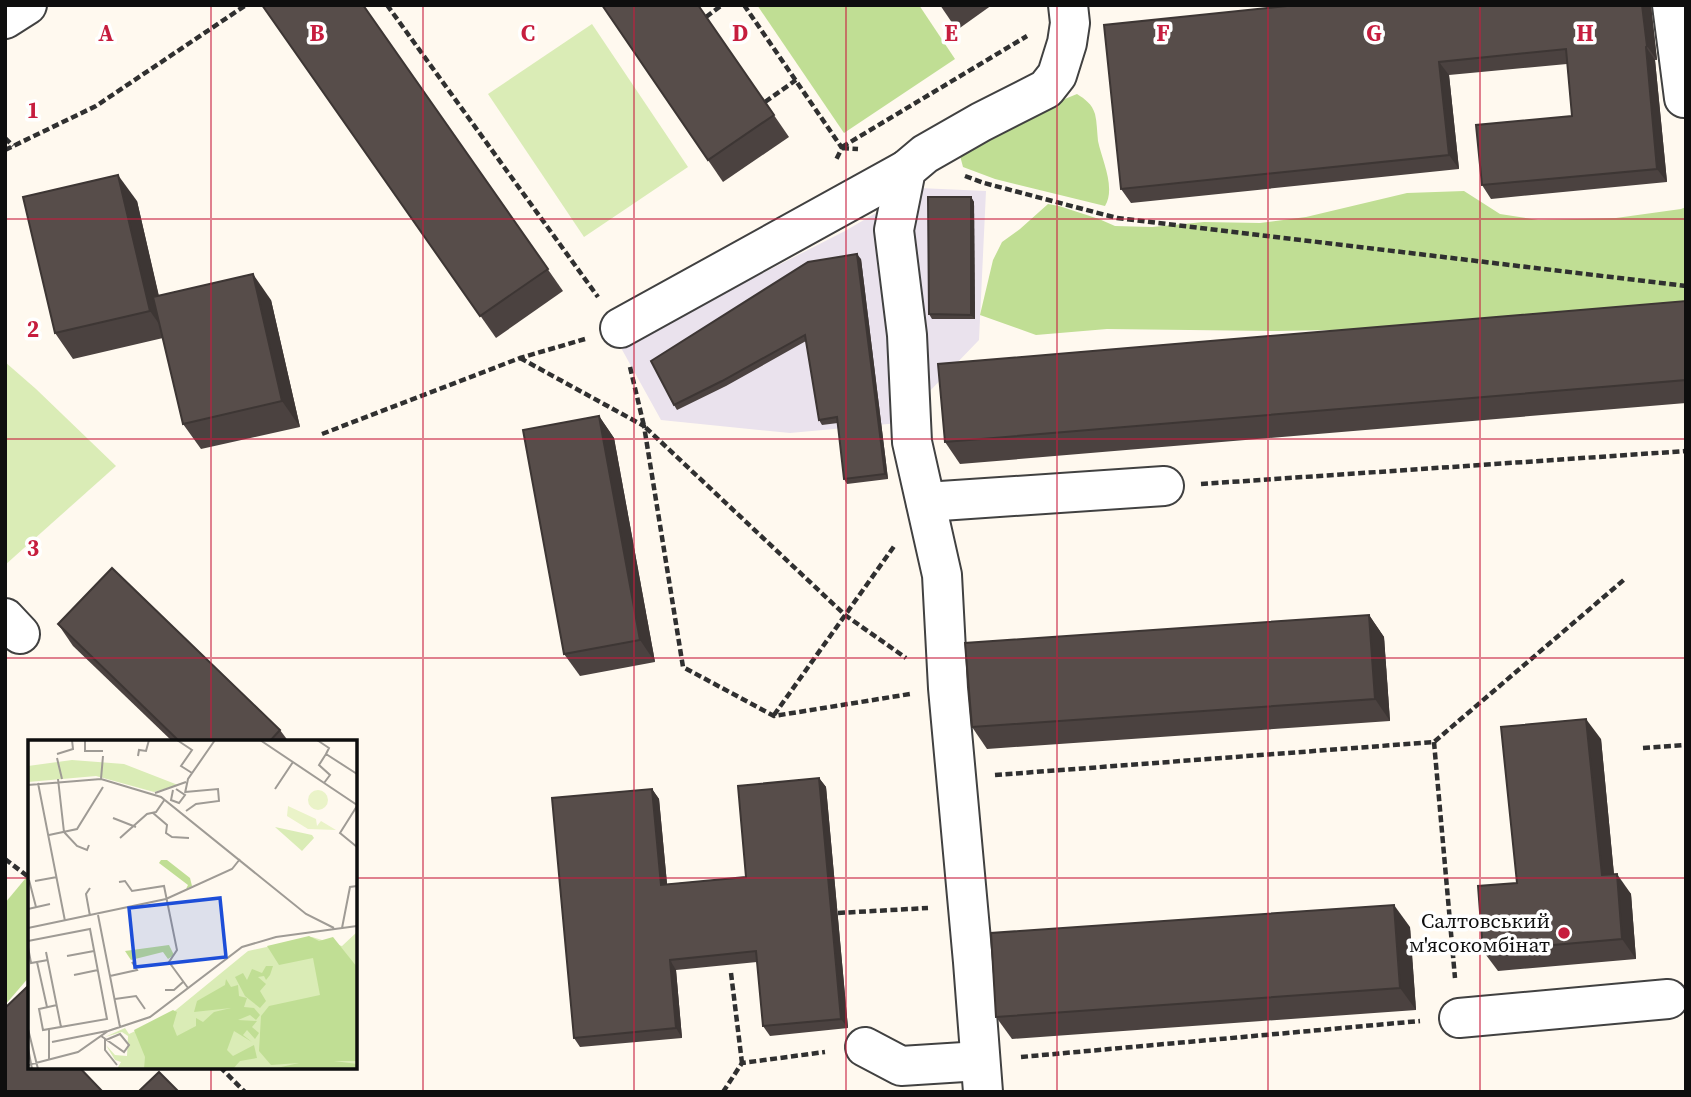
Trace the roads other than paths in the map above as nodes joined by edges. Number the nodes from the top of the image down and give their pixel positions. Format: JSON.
{"nodes":[{"id":1,"x":27,"y":5,"type":"edge"},
{"id":2,"x":1068,"y":5,"type":"edge"},
{"id":3,"x":1672,"y":5,"type":"edge"},
{"id":4,"x":5,"y":19,"type":"edge"},
{"id":5,"x":1686,"y":98,"type":"edge"},
{"id":6,"x":916,"y":162,"type":"junction"},
{"id":7,"x":620,"y":328,"type":"road end"},
{"id":8,"x":1164,"y":486,"type":"road end"},
{"id":9,"x":926,"y":502,"type":"junction"},
{"id":10,"x":1668,"y":999,"type":"dead end"},
{"id":11,"x":1459,"y":1018,"type":"road end"},
{"id":12,"x":865,"y":1047,"type":"road end"},
{"id":13,"x":981,"y":1076,"type":"edge"}],
"edges":[{"from":1,"to":4,"type":"street"},
{"from":2,"to":6,"type":"street"},
{"from":3,"to":5,"type":"street"},
{"from":6,"to":7,"type":"street"},
{"from":6,"to":9,"type":"street"},
{"from":8,"to":9,"type":"street"},
{"from":9,"to":13,"type":"street"},
{"from":10,"to":11,"type":"street"},
{"from":12,"to":13,"type":"street"}]}
